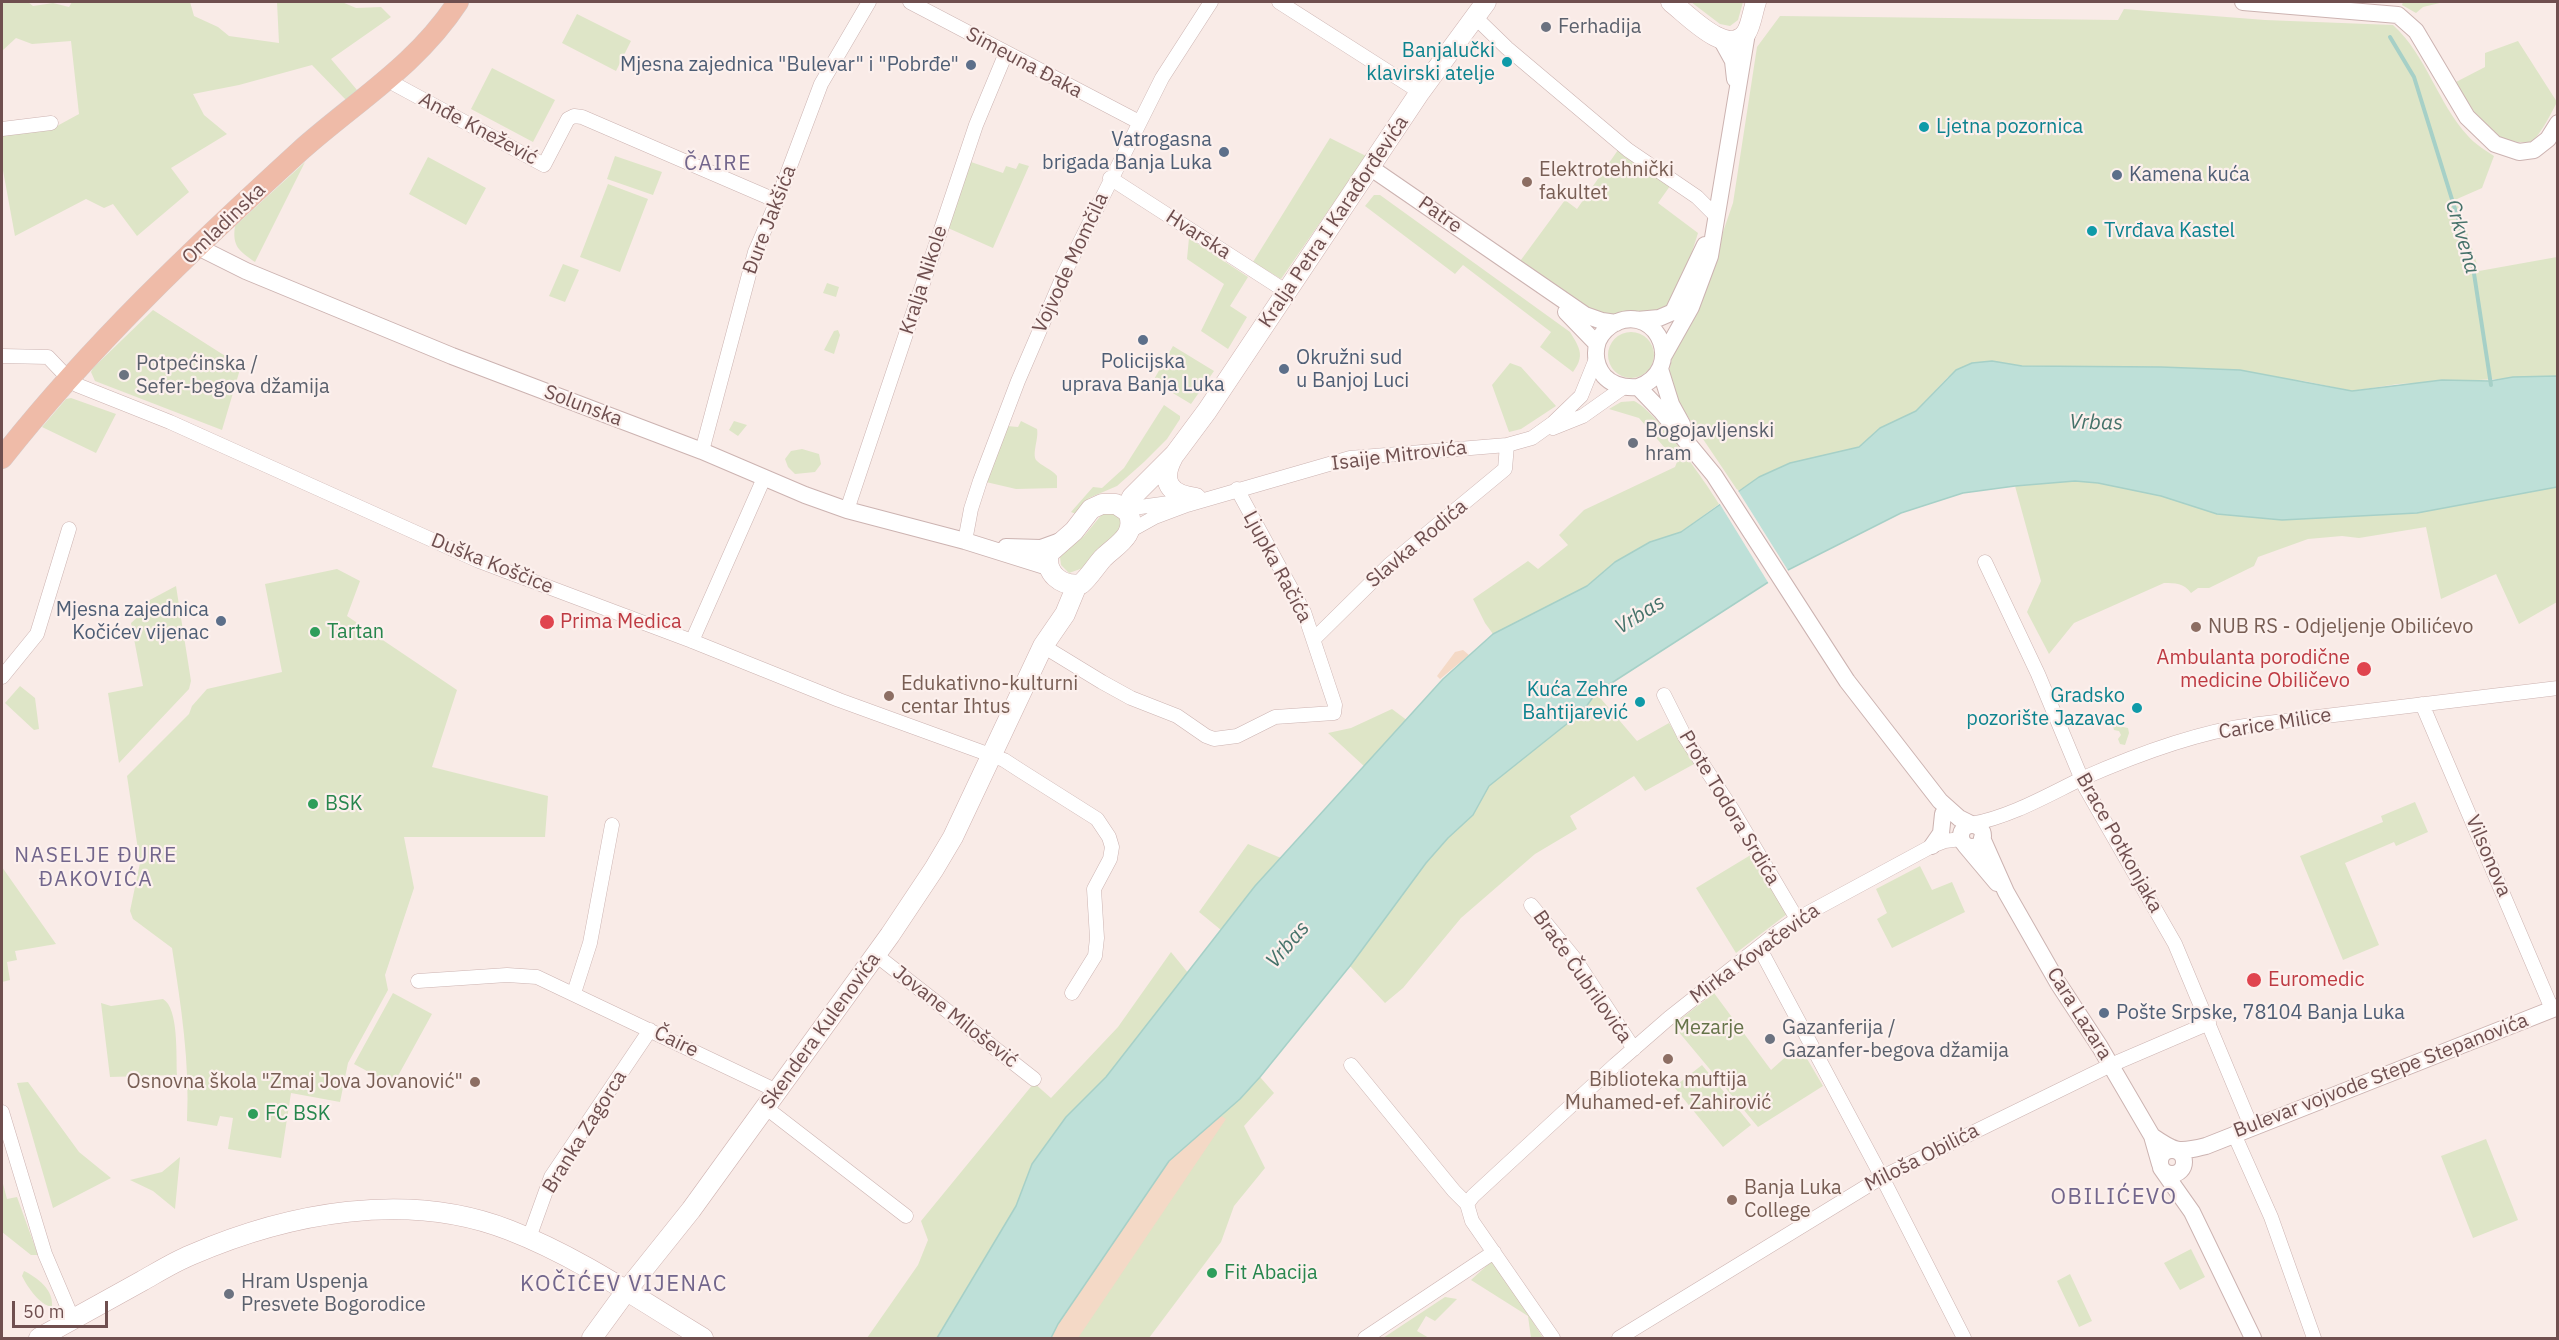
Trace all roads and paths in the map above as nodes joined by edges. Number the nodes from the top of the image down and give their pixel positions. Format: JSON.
{"nodes":[{"id":1,"x":458,"y":2,"type":"edge"},
{"id":2,"x":868,"y":2,"type":"edge"},
{"id":3,"x":910,"y":2,"type":"edge"},
{"id":4,"x":1211,"y":2,"type":"edge"},
{"id":5,"x":1279,"y":2,"type":"edge"},
{"id":6,"x":1671,"y":2,"type":"edge"},
{"id":7,"x":1756,"y":2,"type":"edge"},
{"id":8,"x":2243,"y":2,"type":"edge"},
{"id":9,"x":1479,"y":6,"type":"edge"},
{"id":10,"x":1747,"y":33,"type":"junction"},
{"id":11,"x":1722,"y":41,"type":"junction"},
{"id":12,"x":1006,"y":53,"type":"junction"},
{"id":13,"x":387,"y":80,"type":"junction"},
{"id":14,"x":1420,"y":93,"type":"junction"},
{"id":15,"x":1736,"y":94,"type":"junction"},
{"id":16,"x":1139,"y":122,"type":"junction"},
{"id":17,"x":51,"y":123,"type":"dead end"},
{"id":18,"x":2558,"y":123,"type":"edge"},
{"id":19,"x":2,"y":129,"type":"edge"},
{"id":20,"x":1371,"y":168,"type":"junction"},
{"id":21,"x":1110,"y":178,"type":"junction"},
{"id":22,"x":777,"y":201,"type":"junction"},
{"id":23,"x":1714,"y":222,"type":"junction"},
{"id":24,"x":198,"y":248,"type":"junction"},
{"id":25,"x":1509,"y":263,"type":"junction"},
{"id":26,"x":1287,"y":292,"type":"junction"},
{"id":27,"x":1624,"y":321,"type":"junction"},
{"id":28,"x":1597,"y":351,"type":"junction"},
{"id":29,"x":2,"y":356,"type":"edge"},
{"id":30,"x":1662,"y":362,"type":"junction"},
{"id":31,"x":69,"y":379,"type":"junction"},
{"id":32,"x":1631,"y":387,"type":"junction"},
{"id":33,"x":1540,"y":433,"type":"junction"},
{"id":34,"x":1506,"y":445,"type":"junction"},
{"id":35,"x":1178,"y":448,"type":"junction"},
{"id":36,"x":702,"y":451,"type":"junction"},
{"id":37,"x":2,"y":458,"type":"edge"},
{"id":38,"x":1709,"y":468,"type":"junction"},
{"id":39,"x":764,"y":478,"type":"junction"},
{"id":40,"x":1237,"y":489,"type":"junction"},
{"id":41,"x":1222,"y":493,"type":"junction"},
{"id":42,"x":1196,"y":498,"type":"junction"},
{"id":43,"x":1102,"y":504,"type":"junction"},
{"id":44,"x":1126,"y":509,"type":"junction"},
{"id":45,"x":847,"y":510,"type":"junction"},
{"id":46,"x":69,"y":529,"type":"dead end"},
{"id":47,"x":1128,"y":532,"type":"junction"},
{"id":48,"x":1064,"y":540,"type":"junction"},
{"id":49,"x":971,"y":543,"type":"junction"},
{"id":50,"x":1985,"y":562,"type":"dead end"},
{"id":51,"x":1053,"y":573,"type":"junction"},
{"id":52,"x":1077,"y":585,"type":"junction"},
{"id":53,"x":1314,"y":639,"type":"junction"},
{"id":54,"x":692,"y":641,"type":"junction"},
{"id":55,"x":1044,"y":644,"type":"junction"},
{"id":56,"x":2,"y":677,"type":"edge"},
{"id":57,"x":2558,"y":688,"type":"edge"},
{"id":58,"x":1664,"y":695,"type":"dead end"},
{"id":59,"x":2422,"y":704,"type":"junction"},
{"id":60,"x":991,"y":756,"type":"junction"},
{"id":61,"x":2082,"y":779,"type":"junction"},
{"id":62,"x":1942,"y":808,"type":"junction"},
{"id":63,"x":612,"y":825,"type":"dead end"},
{"id":64,"x":1970,"y":836,"type":"junction"},
{"id":65,"x":1932,"y":846,"type":"junction"},
{"id":66,"x":1531,"y":904,"type":"dead end"},
{"id":67,"x":1797,"y":919,"type":"junction"},
{"id":68,"x":1759,"y":947,"type":"junction"},
{"id":69,"x":876,"y":955,"type":"junction"},
{"id":70,"x":418,"y":981,"type":"dead end"},
{"id":71,"x":574,"y":993,"type":"junction"},
{"id":72,"x":1072,"y":993,"type":"dead end"},
{"id":73,"x":2555,"y":1008,"type":"edge"},
{"id":74,"x":2210,"y":1023,"type":"junction"},
{"id":75,"x":650,"y":1030,"type":"junction"},
{"id":76,"x":1634,"y":1049,"type":"junction"},
{"id":77,"x":1351,"y":1065,"type":"dead end"},
{"id":78,"x":2111,"y":1065,"type":"junction"},
{"id":79,"x":1034,"y":1079,"type":"dead end"},
{"id":80,"x":777,"y":1091,"type":"junction"},
{"id":81,"x":765,"y":1107,"type":"junction"},
{"id":82,"x":2,"y":1112,"type":"edge"},
{"id":83,"x":2251,"y":1126,"type":"junction"},
{"id":84,"x":2234,"y":1134,"type":"junction"},
{"id":85,"x":2152,"y":1136,"type":"junction"},
{"id":86,"x":2206,"y":1146,"type":"junction"},
{"id":87,"x":2172,"y":1150,"type":"junction"},
{"id":88,"x":2161,"y":1166,"type":"junction"},
{"id":89,"x":2182,"y":1167,"type":"junction"},
{"id":90,"x":1882,"y":1177,"type":"junction"},
{"id":91,"x":1467,"y":1204,"type":"junction"},
{"id":92,"x":2192,"y":1212,"type":"junction"},
{"id":93,"x":906,"y":1216,"type":"dead end"},
{"id":94,"x":529,"y":1238,"type":"junction"},
{"id":95,"x":1494,"y":1252,"type":"junction"},
{"id":96,"x":627,"y":1290,"type":"junction"},
{"id":97,"x":73,"y":1320,"type":"junction"},
{"id":98,"x":51,"y":1336,"type":"edge"},
{"id":99,"x":592,"y":1338,"type":"edge"},
{"id":100,"x":703,"y":1338,"type":"edge"},
{"id":101,"x":1365,"y":1338,"type":"edge"},
{"id":102,"x":1553,"y":1338,"type":"edge"},
{"id":103,"x":1619,"y":1338,"type":"edge"},
{"id":104,"x":1964,"y":1338,"type":"edge"},
{"id":105,"x":2253,"y":1338,"type":"edge"},
{"id":106,"x":2314,"y":1338,"type":"edge"}],
"edges":[{"from":1,"to":13,"type":"main road","name":"Omladinska"},
{"from":2,"to":22,"type":"street","name":"Đure Jakšića"},
{"from":3,"to":12,"type":"street","name":"Simeuna Đaka"},
{"from":4,"to":16,"type":"street","name":"Vojvode Momčila"},
{"from":5,"to":14,"type":"street"},
{"from":6,"to":11,"type":"main road"},
{"from":7,"to":10,"type":"main road"},
{"from":8,"to":18,"type":"street"},
{"from":9,"to":14,"type":"main road","name":"Kralja Petra I Karađorđevića"},
{"from":9,"to":23,"type":"street"},
{"from":10,"to":11,"type":"main road"},
{"from":10,"to":15,"type":"street"},
{"from":11,"to":15,"type":"street"},
{"from":12,"to":16,"type":"street","name":"Simeuna Đaka"},
{"from":12,"to":45,"type":"street","name":"Kralja Nikole"},
{"from":13,"to":22,"type":"street","name":"Anđe Knežević"},
{"from":13,"to":24,"type":"main road","name":"Omladinska"},
{"from":14,"to":20,"type":"main road","name":"Kralja Petra I Karađorđevića"},
{"from":15,"to":23,"type":"street"},
{"from":16,"to":21,"type":"street","name":"Vojvode Momčila"},
{"from":17,"to":19,"type":"street"},
{"from":20,"to":25,"type":"street","name":"Patre"},
{"from":20,"to":26,"type":"main road","name":"Kralja Petra I Karađorđevića"},
{"from":21,"to":26,"type":"street","name":"Hvarska"},
{"from":21,"to":49,"type":"street","name":"Vojvode Momčila"},
{"from":22,"to":36,"type":"street","name":"Đure Jakšića"},
{"from":23,"to":27,"type":"street"},
{"from":23,"to":30,"type":"street"},
{"from":24,"to":31,"type":"main road","name":"Omladinska"},
{"from":24,"to":36,"type":"street","name":"Solunska"},
{"from":25,"to":27,"type":"street","name":"Patre"},
{"from":25,"to":28,"type":"street","name":"Patre"},
{"from":26,"to":35,"type":"main road","name":"Kralja Petra I Karađorđevića"},
{"from":27,"to":28,"type":"street"},
{"from":27,"to":30,"type":"street","name":"Patre"},
{"from":28,"to":32,"type":"street","name":"Patre"},
{"from":28,"to":33,"type":"street","name":"Isaije Mitrovića"},
{"from":29,"to":31,"type":"street"},
{"from":30,"to":32,"type":"street"},
{"from":30,"to":38,"type":"street","name":"Patre"},
{"from":31,"to":37,"type":"main road","name":"Omladinska"},
{"from":31,"to":54,"type":"street","name":"Duška Koščice"},
{"from":32,"to":33,"type":"street","name":"Isaije Mitrovića"},
{"from":32,"to":38,"type":"street","name":"Patre"},
{"from":33,"to":34,"type":"street","name":"Isaije Mitrovića"},
{"from":34,"to":40,"type":"street","name":"Isaije Mitrovića"},
{"from":34,"to":53,"type":"street","name":"Slavka Rodića"},
{"from":35,"to":42,"type":"main road"},
{"from":35,"to":43,"type":"main road","name":"Kralja Petra I Karađorđevića"},
{"from":35,"to":44,"type":"main road","name":"Kralja Petra I Karađorđevića"},
{"from":36,"to":39,"type":"street","name":"Solunska"},
{"from":38,"to":62,"type":"street","name":"Cara Lazara"},
{"from":39,"to":45,"type":"street","name":"Solunska"},
{"from":39,"to":54,"type":"street"},
{"from":40,"to":41,"type":"street","name":"Isaije Mitrovića"},
{"from":40,"to":53,"type":"street","name":"Ljupka Račića"},
{"from":41,"to":42,"type":"street","name":"Isaije Mitrovića"},
{"from":41,"to":47,"type":"street","name":"Isaije Mitrovića"},
{"from":42,"to":44,"type":"street","name":"Isaije Mitrovića"},
{"from":43,"to":44,"type":"main road"},
{"from":43,"to":48,"type":"main road","name":"Kralja Petra I Karađorđevića"},
{"from":44,"to":47,"type":"main road"},
{"from":45,"to":49,"type":"street","name":"Solunska"},
{"from":46,"to":56,"type":"street"},
{"from":47,"to":52,"type":"main road"},
{"from":48,"to":49,"type":"street","name":"Solunska"},
{"from":48,"to":51,"type":"main road","name":"Kralja Petra I Karađorđevića"},
{"from":49,"to":51,"type":"street","name":"Solunska"},
{"from":50,"to":61,"type":"street","name":"Brace Potkonjaka"},
{"from":51,"to":52,"type":"main road"},
{"from":51,"to":55,"type":"main road","name":"Skendera Kulenovića"},
{"from":52,"to":55,"type":"main road","name":"Skendera Kulenovića"},
{"from":53,"to":55,"type":"street","name":"Ljupka Račića"},
{"from":54,"to":60,"type":"street","name":"Duška Koščice"},
{"from":55,"to":60,"type":"main road","name":"Skendera Kulenovića"},
{"from":57,"to":59,"type":"street","name":"Carice Milice"},
{"from":58,"to":67,"type":"street","name":"Prote Todora Srdića"},
{"from":59,"to":61,"type":"street","name":"Carice Milice"},
{"from":59,"to":73,"type":"street","name":"Vilsonova"},
{"from":60,"to":69,"type":"main road","name":"Skendera Kulenovića"},
{"from":60,"to":72,"type":"street"},
{"from":61,"to":64,"type":"street","name":"Carice Milice"},
{"from":61,"to":74,"type":"street","name":"Brace Potkonjaka"},
{"from":62,"to":64,"type":"street","name":"Cara Lazara"},
{"from":62,"to":65,"type":"street"},
{"from":63,"to":71,"type":"street"},
{"from":64,"to":65,"type":"street","name":"Mirka Kovačevića"},
{"from":64,"to":78,"type":"street","name":"Cara Lazara"},
{"from":65,"to":67,"type":"street","name":"Mirka Kovačevića"},
{"from":66,"to":76,"type":"street","name":"Braće Čubrilovića"},
{"from":67,"to":68,"type":"street","name":"Mirka Kovačevića"},
{"from":68,"to":76,"type":"street","name":"Mirka Kovačevića"},
{"from":68,"to":90,"type":"street"},
{"from":69,"to":79,"type":"street","name":"Jovane Milošević"},
{"from":69,"to":80,"type":"main road","name":"Skendera Kulenovića"},
{"from":70,"to":71,"type":"street","name":"Čaire"},
{"from":71,"to":75,"type":"street","name":"Čaire"},
{"from":73,"to":83,"type":"street","name":"Bulevar vojvode Stepe Stepanovića"},
{"from":74,"to":78,"type":"street","name":"Miloša Obilića"},
{"from":74,"to":83,"type":"street","name":"Brace Potkonjaka"},
{"from":75,"to":80,"type":"street","name":"Čaire"},
{"from":75,"to":94,"type":"street","name":"Branka Zagorca"},
{"from":76,"to":91,"type":"street","name":"Mirka Kovačevića"},
{"from":77,"to":91,"type":"street"},
{"from":78,"to":85,"type":"street","name":"Cara Lazara"},
{"from":78,"to":90,"type":"street","name":"Miloša Obilića"},
{"from":80,"to":81,"type":"main road","name":"Skendera Kulenovića"},
{"from":81,"to":93,"type":"street"},
{"from":81,"to":96,"type":"main road","name":"Skendera Kulenovića"},
{"from":82,"to":97,"type":"street"},
{"from":83,"to":84,"type":"street","name":"Bulevar vojvode Stepe Stepanovića"},
{"from":84,"to":86,"type":"street","name":"Bulevar vojvode Stepe Stepanovića"},
{"from":84,"to":106,"type":"street"},
{"from":85,"to":87,"type":"street","name":"Cara Lazara"},
{"from":85,"to":88,"type":"street","name":"Cara Lazara"},
{"from":86,"to":87,"type":"street","name":"Bulevar vojvode Stepe Stepanovića"},
{"from":86,"to":89,"type":"street","name":"Bulevar vojvode Stepe Stepanovića"},
{"from":87,"to":88,"type":"street"},
{"from":87,"to":89,"type":"street","name":"Cara Lazara"},
{"from":88,"to":89,"type":"street"},
{"from":88,"to":92,"type":"street","name":"Cara Lazara"},
{"from":89,"to":92,"type":"street","name":"Cara Lazara"},
{"from":90,"to":103,"type":"street","name":"Miloša Obilića"},
{"from":90,"to":104,"type":"street"},
{"from":91,"to":95,"type":"street"},
{"from":92,"to":105,"type":"street","name":"Cara Lazara"},
{"from":94,"to":96,"type":"main road"},
{"from":94,"to":97,"type":"main road"},
{"from":95,"to":101,"type":"street"},
{"from":95,"to":102,"type":"street"},
{"from":96,"to":99,"type":"main road","name":"Skendera Kulenovića"},
{"from":96,"to":100,"type":"main road"},
{"from":97,"to":98,"type":"main road"}]}
